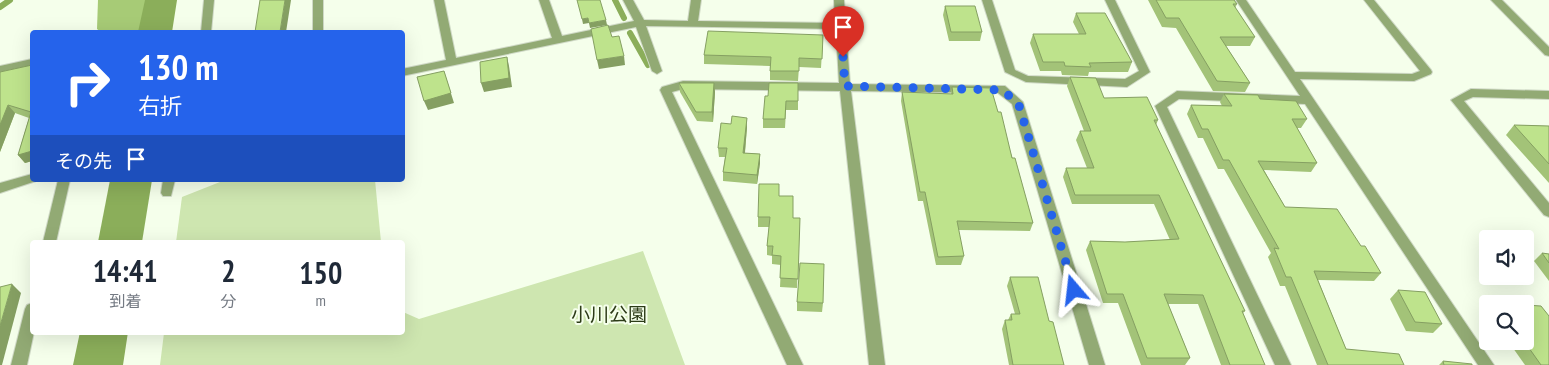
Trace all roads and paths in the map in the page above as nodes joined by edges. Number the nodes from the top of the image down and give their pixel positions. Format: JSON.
{"nodes":[{"id":1,"x":209,"y":0,"type":"edge"},
{"id":2,"x":318,"y":0,"type":"edge"},
{"id":3,"x":439,"y":0,"type":"edge"},
{"id":4,"x":544,"y":0,"type":"edge"},
{"id":5,"x":628,"y":0,"type":"edge"},
{"id":6,"x":696,"y":0,"type":"edge"},
{"id":7,"x":839,"y":0,"type":"edge"},
{"id":8,"x":987,"y":0,"type":"edge"},
{"id":9,"x":1110,"y":0,"type":"edge"},
{"id":10,"x":1241,"y":0,"type":"edge"},
{"id":11,"x":1369,"y":0,"type":"edge"},
{"id":12,"x":1496,"y":0,"type":"edge"},
{"id":13,"x":640,"y":23,"type":"junction"},
{"id":14,"x":693,"y":24,"type":"junction"},
{"id":15,"x":842,"y":26,"type":"junction"},
{"id":16,"x":206,"y":30,"type":"edge"},
{"id":17,"x":318,"y":30,"type":"edge"},
{"id":18,"x":558,"y":40,"type":"junction"},
{"id":19,"x":1549,"y":53,"type":"edge"},
{"id":20,"x":30,"y":62,"type":"edge"},
{"id":21,"x":452,"y":63,"type":"junction"},
{"id":22,"x":0,"y":69,"type":"edge"},
{"id":23,"x":657,"y":71,"type":"dead end"},
{"id":24,"x":405,"y":72,"type":"edge"},
{"id":25,"x":1290,"y":75,"type":"junction"},
{"id":26,"x":845,"y":86,"type":"junction"},
{"id":27,"x":1549,"y":96,"type":"edge"},
{"id":28,"x":1307,"y":100,"type":"junction"},
{"id":29,"x":30,"y":179,"type":"edge"},
{"id":30,"x":64,"y":182,"type":"edge"},
{"id":31,"x":0,"y":188,"type":"edge"},
{"id":32,"x":1549,"y":212,"type":"edge"},
{"id":33,"x":49,"y":240,"type":"edge"},
{"id":34,"x":30,"y":318,"type":"edge"},
{"id":35,"x":19,"y":365,"type":"edge"},
{"id":36,"x":794,"y":365,"type":"edge"},
{"id":37,"x":877,"y":365,"type":"edge"},
{"id":38,"x":1096,"y":365,"type":"edge"},
{"id":39,"x":1283,"y":365,"type":"edge"},
{"id":40,"x":1486,"y":365,"type":"edge"}],
"edges":[{"from":1,"to":16,"type":"street"},
{"from":2,"to":17,"type":"street"},
{"from":3,"to":21,"type":"street"},
{"from":4,"to":18,"type":"street"},
{"from":5,"to":13,"type":"street"},
{"from":6,"to":14,"type":"street"},
{"from":7,"to":15,"type":"street"},
{"from":8,"to":9,"type":"street"},
{"from":10,"to":25,"type":"street"},
{"from":11,"to":25,"type":"street"},
{"from":12,"to":19,"type":"street"},
{"from":13,"to":14,"type":"street"},
{"from":13,"to":18,"type":"street"},
{"from":13,"to":23,"type":"street"},
{"from":14,"to":15,"type":"street"},
{"from":15,"to":26,"type":"street"},
{"from":18,"to":21,"type":"street"},
{"from":20,"to":22,"type":"street"},
{"from":21,"to":24,"type":"street"},
{"from":25,"to":28,"type":"street"},
{"from":26,"to":36,"type":"street"},
{"from":26,"to":37,"type":"street"},
{"from":26,"to":38,"type":"street"},
{"from":27,"to":32,"type":"street"},
{"from":28,"to":39,"type":"street"},
{"from":28,"to":40,"type":"street"},
{"from":29,"to":31,"type":"street"},
{"from":30,"to":33,"type":"street"},
{"from":34,"to":35,"type":"street"}]}
